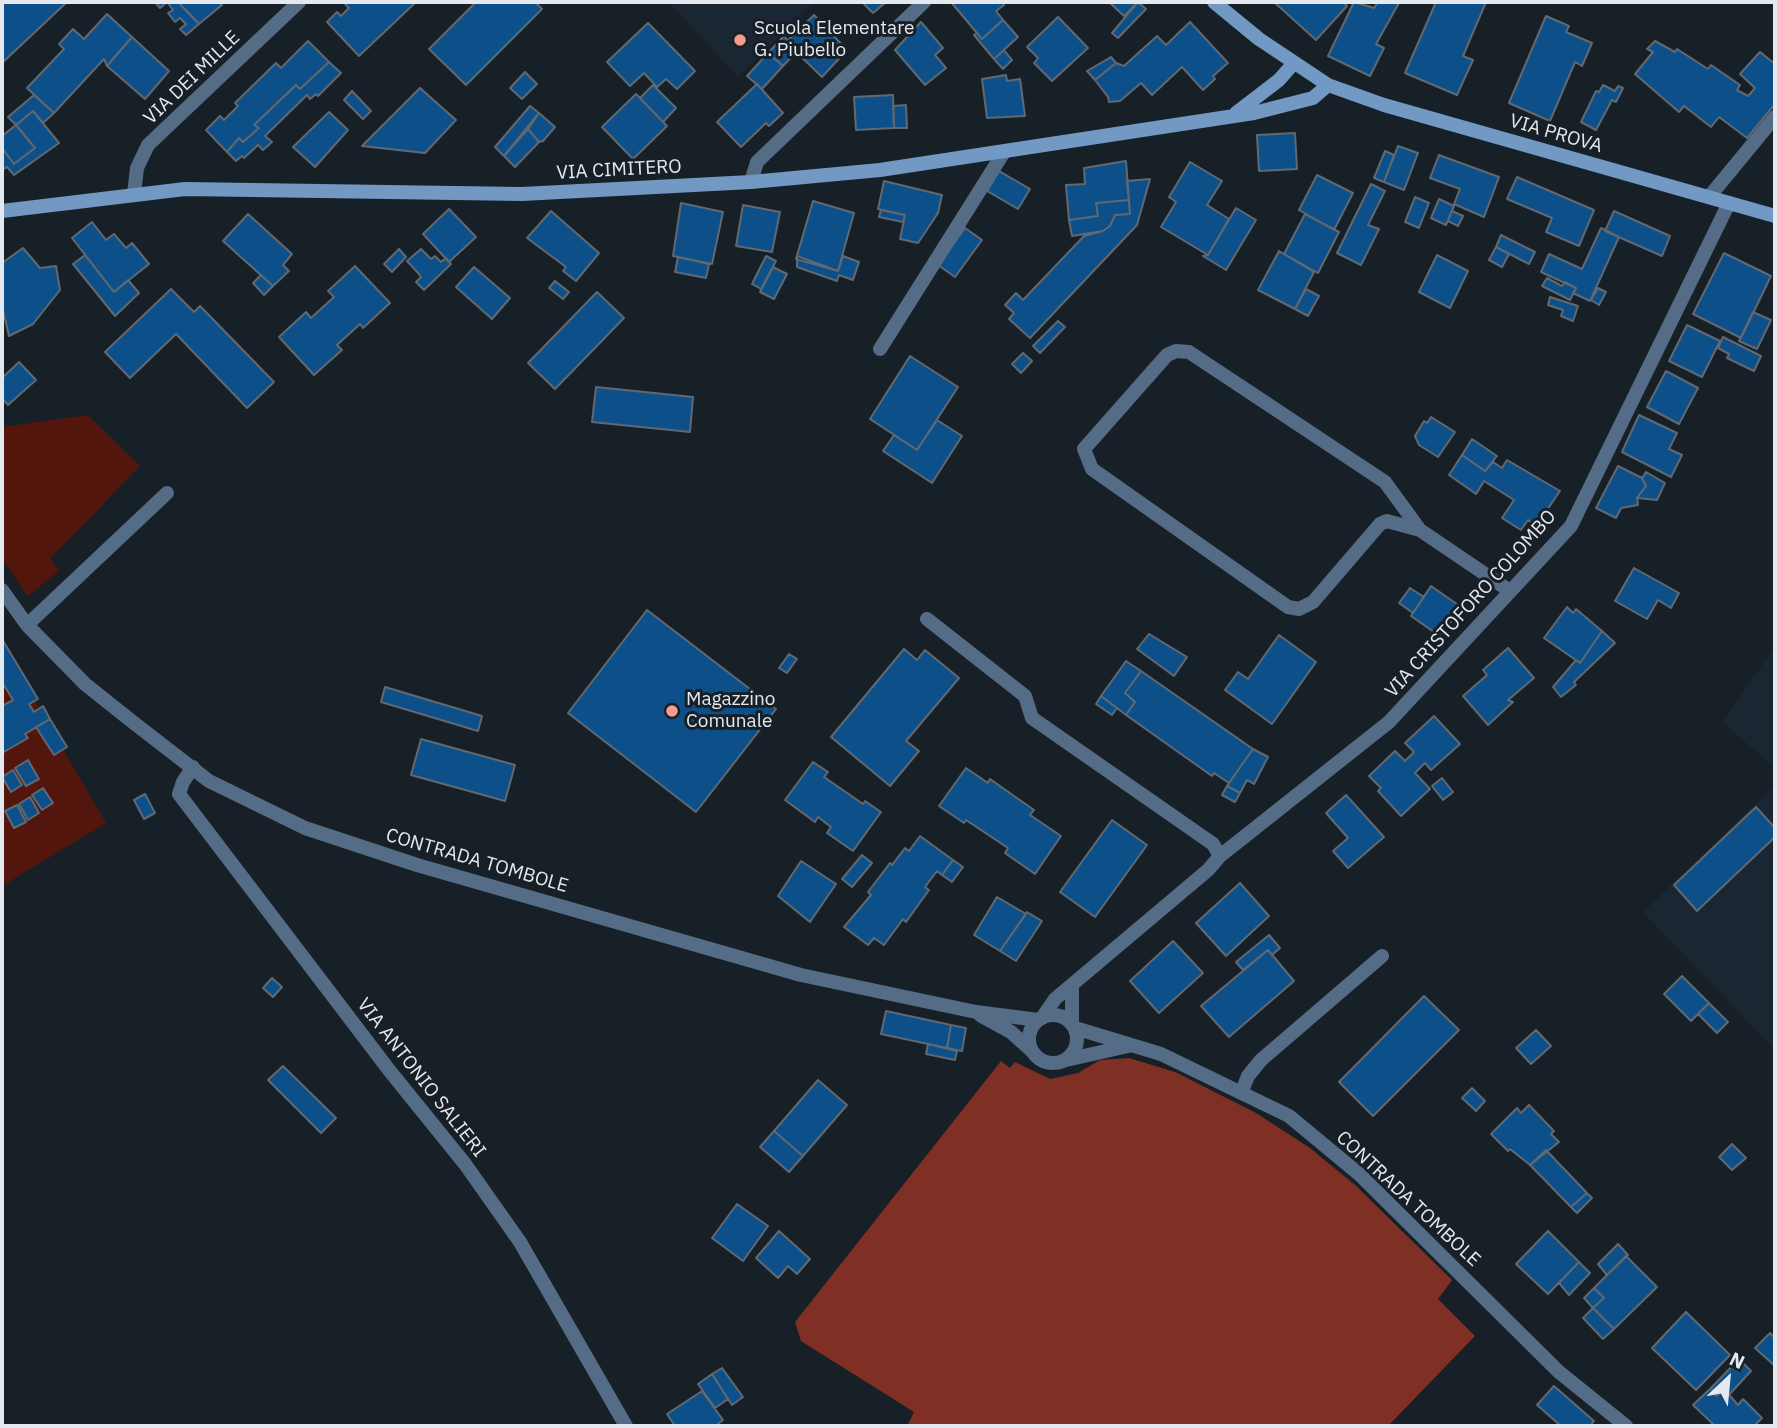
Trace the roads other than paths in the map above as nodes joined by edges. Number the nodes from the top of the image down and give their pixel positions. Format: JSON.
{"nodes":[{"id":1,"x":299,"y":2,"type":"edge"},
{"id":2,"x":924,"y":2,"type":"edge"},
{"id":3,"x":1214,"y":2,"type":"edge"},
{"id":4,"x":1293,"y":64,"type":"junction"},
{"id":5,"x":1328,"y":85,"type":"junction"},
{"id":6,"x":1235,"y":114,"type":"junction"},
{"id":7,"x":1775,"y":117,"type":"edge"},
{"id":8,"x":1004,"y":152,"type":"junction"},
{"id":9,"x":751,"y":182,"type":"junction"},
{"id":10,"x":134,"y":194,"type":"junction"},
{"id":11,"x":1709,"y":197,"type":"junction"},
{"id":12,"x":1729,"y":203,"type":"junction"},
{"id":13,"x":2,"y":211,"type":"edge"},
{"id":14,"x":1775,"y":216,"type":"edge"},
{"id":15,"x":880,"y":349,"type":"dead end"},
{"id":16,"x":167,"y":492,"type":"dead end"},
{"id":17,"x":1394,"y":492,"type":"junction"},
{"id":18,"x":1380,"y":523,"type":"junction"},
{"id":19,"x":1420,"y":530,"type":"junction"},
{"id":20,"x":2,"y":590,"type":"edge"},
{"id":21,"x":1510,"y":591,"type":"junction"},
{"id":22,"x":927,"y":618,"type":"dead end"},
{"id":23,"x":27,"y":625,"type":"junction"},
{"id":24,"x":192,"y":768,"type":"junction"},
{"id":25,"x":1220,"y":856,"type":"junction"},
{"id":26,"x":1382,"y":956,"type":"dead end"},
{"id":27,"x":1072,"y":985,"type":"junction"},
{"id":28,"x":976,"y":1012,"type":"junction"},
{"id":29,"x":1040,"y":1019,"type":"junction"},
{"id":30,"x":1074,"y":1026,"type":"junction"},
{"id":31,"x":1134,"y":1046,"type":"junction"},
{"id":32,"x":1032,"y":1051,"type":"junction"},
{"id":33,"x":1064,"y":1060,"type":"junction"},
{"id":34,"x":1242,"y":1091,"type":"junction"},
{"id":35,"x":626,"y":1426,"type":"edge"},
{"id":36,"x":1626,"y":1426,"type":"edge"}],
"edges":[{"from":1,"to":10,"type":"street","name":"VIA DEI MILLE"},
{"from":2,"to":9,"type":"street"},
{"from":3,"to":4,"type":"street","name":"VIA PROVA"},
{"from":4,"to":5,"type":"street","name":"VIA PROVA"},
{"from":4,"to":6,"type":"street","name":"VIA CIMITERO"},
{"from":5,"to":6,"type":"street","name":"VIA CIMITERO"},
{"from":5,"to":11,"type":"street","name":"VIA PROVA"},
{"from":6,"to":8,"type":"street","name":"VIA CIMITERO"},
{"from":7,"to":11,"type":"street"},
{"from":8,"to":9,"type":"street","name":"VIA CIMITERO"},
{"from":8,"to":15,"type":"street"},
{"from":9,"to":10,"type":"street","name":"VIA CIMITERO"},
{"from":10,"to":13,"type":"street","name":"VIA CIMITERO"},
{"from":11,"to":12,"type":"street","name":"VIA PROVA"},
{"from":12,"to":14,"type":"street","name":"VIA PROVA"},
{"from":12,"to":21,"type":"street","name":"VIA CRISTOFORO COLOMBO"},
{"from":16,"to":23,"type":"street"},
{"from":17,"to":18,"type":"street"},
{"from":17,"to":18,"type":"street"},
{"from":17,"to":19,"type":"street"},
{"from":18,"to":19,"type":"street"},
{"from":19,"to":21,"type":"street"},
{"from":20,"to":23,"type":"street","name":"CONTRADA TOMBOLE"},
{"from":21,"to":25,"type":"street","name":"VIA CRISTOFORO COLOMBO"},
{"from":22,"to":25,"type":"street"},
{"from":23,"to":24,"type":"street","name":"CONTRADA TOMBOLE"},
{"from":24,"to":28,"type":"street","name":"CONTRADA TOMBOLE"},
{"from":24,"to":35,"type":"street","name":"VIA ANTONIO SALIERI"},
{"from":25,"to":27,"type":"street","name":"VIA CRISTOFORO COLOMBO"},
{"from":26,"to":34,"type":"street"},
{"from":27,"to":29,"type":"street","name":"VIA CRISTOFORO COLOMBO"},
{"from":27,"to":30,"type":"street"},
{"from":28,"to":29,"type":"street","name":"CONTRADA TOMBOLE"},
{"from":28,"to":32,"type":"street","name":"CONTRADA TOMBOLE"},
{"from":29,"to":30,"type":"street"},
{"from":29,"to":32,"type":"street"},
{"from":30,"to":31,"type":"street","name":"CONTRADA TOMBOLE"},
{"from":30,"to":33,"type":"street"},
{"from":31,"to":33,"type":"street","name":"CONTRADA TOMBOLE"},
{"from":31,"to":34,"type":"street","name":"CONTRADA TOMBOLE"},
{"from":32,"to":33,"type":"street"},
{"from":34,"to":36,"type":"street","name":"CONTRADA TOMBOLE"}]}
